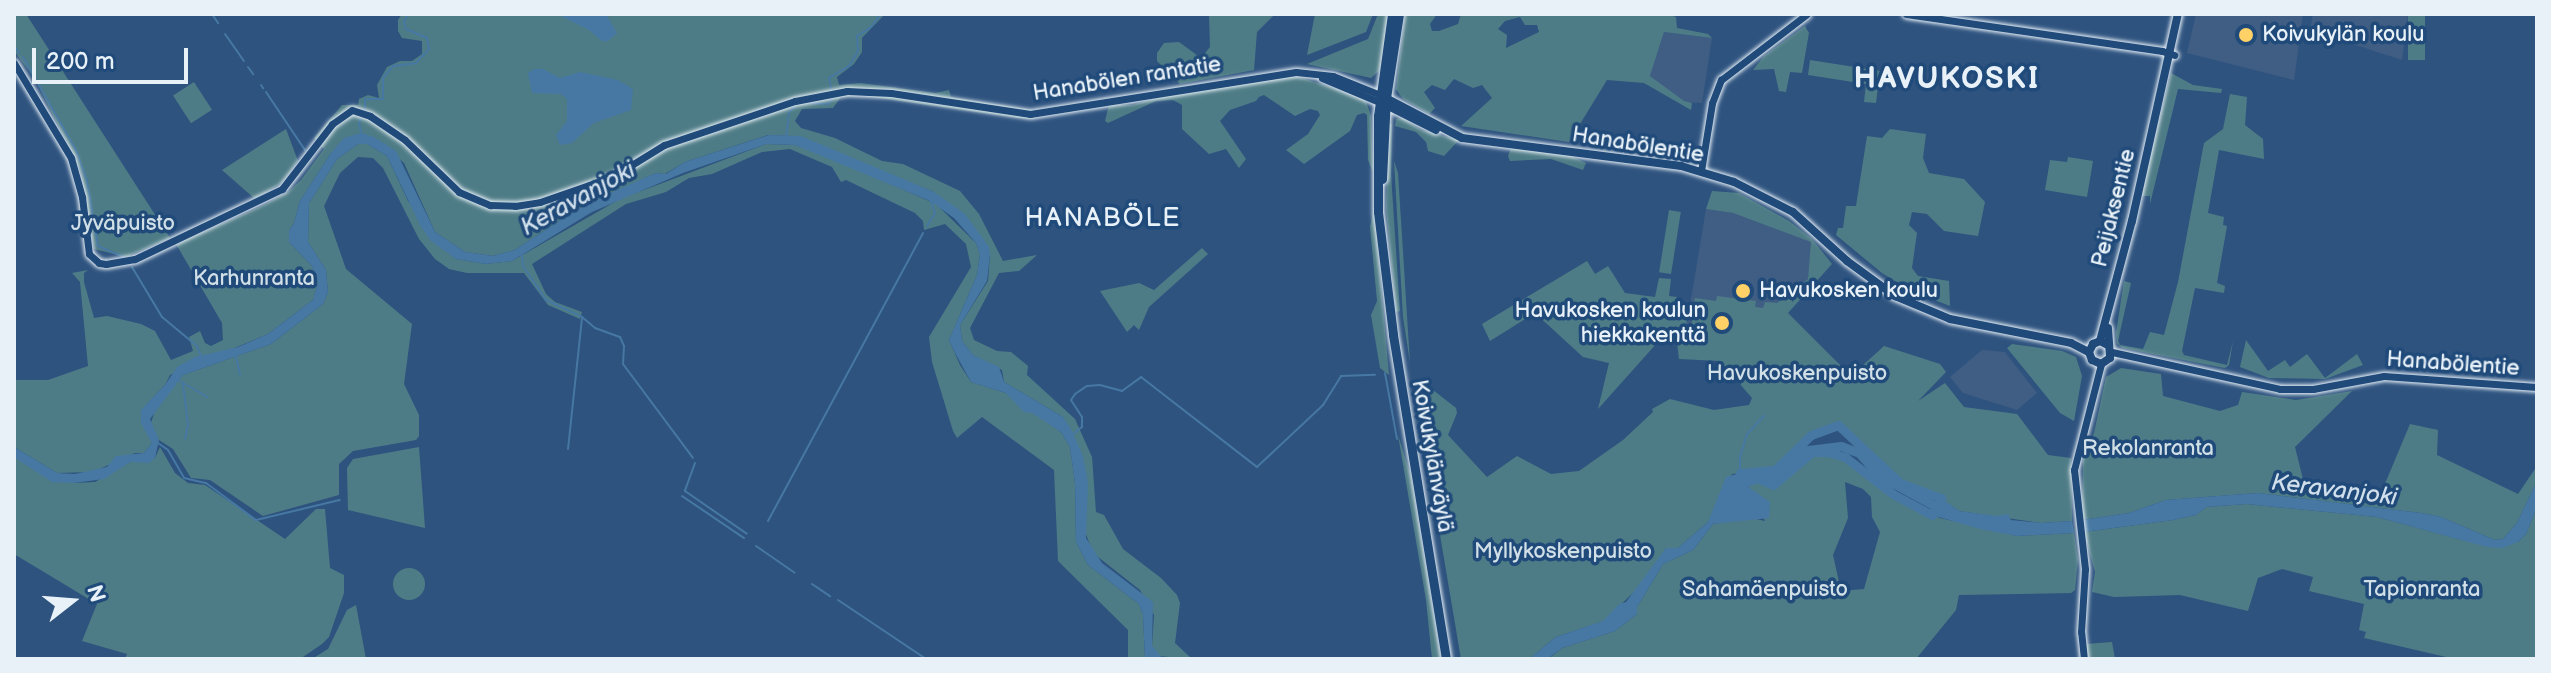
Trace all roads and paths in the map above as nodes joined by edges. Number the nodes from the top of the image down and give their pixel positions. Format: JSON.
{"nodes":[{"id":1,"x":1392,"y":14,"type":"edge"},
{"id":2,"x":1399,"y":14,"type":"edge"},
{"id":3,"x":1807,"y":14,"type":"edge"},
{"id":4,"x":1906,"y":14,"type":"edge"},
{"id":5,"x":2180,"y":14,"type":"edge"},
{"id":6,"x":2170,"y":55,"type":"junction"},
{"id":7,"x":14,"y":63,"type":"edge"},
{"id":8,"x":1383,"y":100,"type":"junction"},
{"id":9,"x":1701,"y":171,"type":"junction"},
{"id":10,"x":2100,"y":352,"type":"junction"},
{"id":11,"x":2537,"y":387,"type":"edge"},
{"id":12,"x":1446,"y":659,"type":"edge"},
{"id":13,"x":2084,"y":659,"type":"edge"}],
"edges":[{"from":1,"to":8,"type":"main road","name":"Koivukylänväylä"},
{"from":2,"to":8,"type":"main road","name":"Koivukylänväylä"},
{"from":3,"to":9,"type":"street"},
{"from":4,"to":6,"type":"street"},
{"from":5,"to":6,"type":"main road","name":"Peijaksentie"},
{"from":6,"to":10,"type":"main road","name":"Peijaksentie"},
{"from":7,"to":8,"type":"street","name":"Hanabölen rantatie"},
{"from":8,"to":9,"type":"main road","name":"Hanabölentie"},
{"from":8,"to":12,"type":"main road","name":"Koivukylänväylä"},
{"from":9,"to":10,"type":"main road","name":"Hanabölentie"},
{"from":10,"to":11,"type":"street","name":"Hanabölentie"},
{"from":10,"to":13,"type":"street","name":"Peijaksentie"}]}
